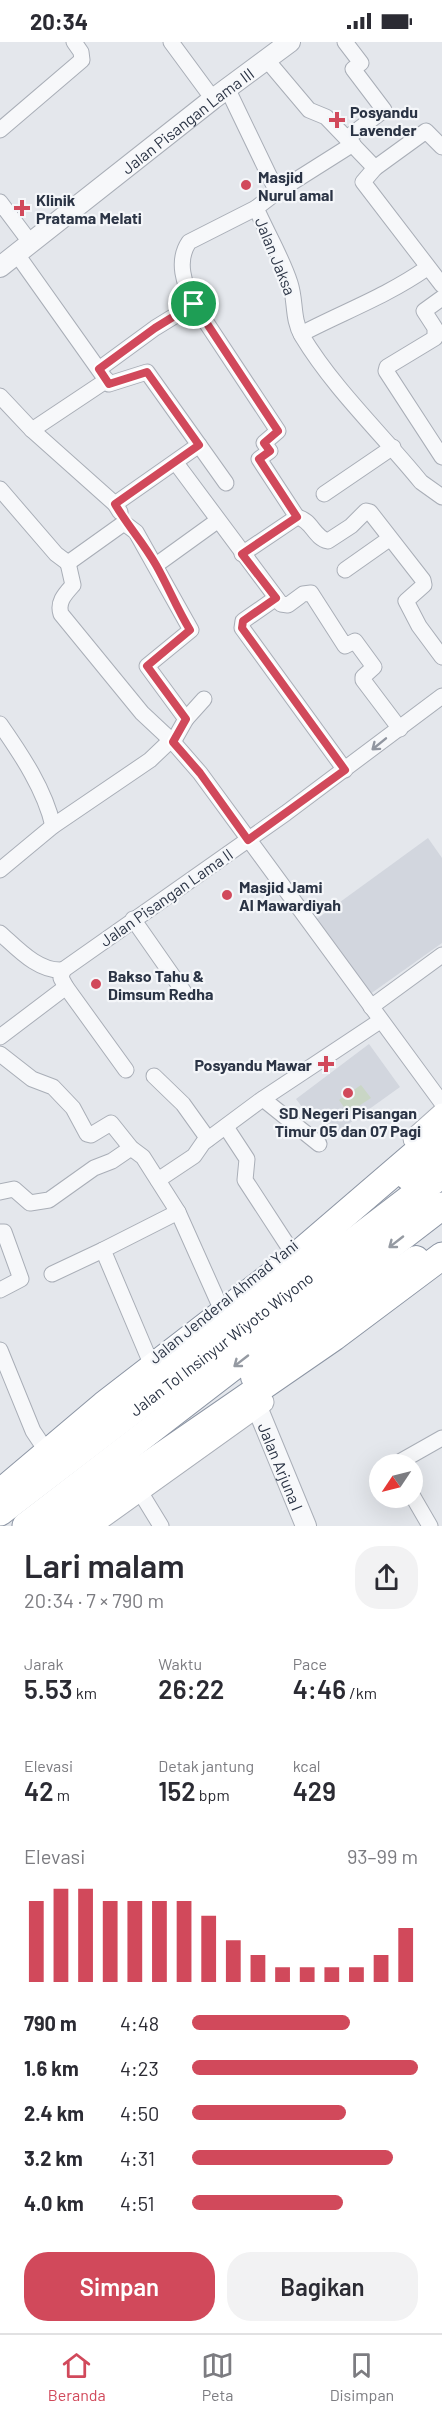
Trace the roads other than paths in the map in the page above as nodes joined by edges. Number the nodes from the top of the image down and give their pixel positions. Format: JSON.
{"nodes":[{"id":1,"x":74,"y":42,"type":"edge"},
{"id":2,"x":171,"y":42,"type":"edge"},
{"id":3,"x":290,"y":42,"type":"edge"},
{"id":4,"x":345,"y":42,"type":"edge"},
{"id":5,"x":266,"y":59,"type":"junction"},
{"id":6,"x":220,"y":94,"type":"junction"},
{"id":7,"x":0,"y":130,"type":"edge"},
{"id":8,"x":350,"y":141,"type":"junction"},
{"id":9,"x":442,"y":147,"type":"edge"},
{"id":10,"x":375,"y":168,"type":"junction"},
{"id":11,"x":277,"y":192,"type":"junction"},
{"id":12,"x":0,"y":202,"type":"edge"},
{"id":13,"x":256,"y":208,"type":"junction"},
{"id":14,"x":23,"y":247,"type":"junction"},
{"id":15,"x":0,"y":267,"type":"edge"},
{"id":16,"x":427,"y":268,"type":"junction"},
{"id":17,"x":442,"y":285,"type":"edge"},
{"id":18,"x":442,"y":298,"type":"edge"},
{"id":19,"x":194,"y":304,"type":"junction"},
{"id":20,"x":301,"y":334,"type":"junction"},
{"id":21,"x":103,"y":375,"type":"junction"},
{"id":22,"x":0,"y":396,"type":"edge"},
{"id":23,"x":32,"y":430,"type":"junction"},
{"id":24,"x":437,"y":438,"type":"edge"},
{"id":25,"x":199,"y":445,"type":"junction"},
{"id":26,"x":393,"y":447,"type":"junction"},
{"id":27,"x":442,"y":457,"type":"edge"},
{"id":28,"x":176,"y":463,"type":"junction"},
{"id":29,"x":226,"y":483,"type":"dead end"},
{"id":30,"x":0,"y":489,"type":"edge"},
{"id":31,"x":324,"y":494,"type":"dead end"},
{"id":32,"x":441,"y":495,"type":"edge"},
{"id":33,"x":115,"y":504,"type":"junction"},
{"id":34,"x":297,"y":517,"type":"junction"},
{"id":35,"x":217,"y":521,"type":"junction"},
{"id":36,"x":124,"y":523,"type":"junction"},
{"id":37,"x":389,"y":539,"type":"junction"},
{"id":38,"x":242,"y":554,"type":"junction"},
{"id":39,"x":68,"y":563,"type":"junction"},
{"id":40,"x":156,"y":565,"type":"junction"},
{"id":41,"x":345,"y":570,"type":"dead end"},
{"id":42,"x":276,"y":598,"type":"junction"},
{"id":43,"x":442,"y":657,"type":"edge"},
{"id":44,"x":442,"y":696,"type":"edge"},
{"id":45,"x":204,"y":699,"type":"dead end"},
{"id":46,"x":186,"y":719,"type":"junction"},
{"id":47,"x":0,"y":724,"type":"edge"},
{"id":48,"x":400,"y":729,"type":"junction"},
{"id":49,"x":172,"y":741,"type":"junction"},
{"id":50,"x":345,"y":770,"type":"junction"},
{"id":51,"x":53,"y":826,"type":"junction"},
{"id":52,"x":248,"y":840,"type":"junction"},
{"id":53,"x":0,"y":870,"type":"edge"},
{"id":54,"x":133,"y":919,"type":"junction"},
{"id":55,"x":0,"y":933,"type":"edge"},
{"id":56,"x":442,"y":955,"type":"edge"},
{"id":57,"x":63,"y":970,"type":"junction"},
{"id":58,"x":66,"y":987,"type":"junction"},
{"id":59,"x":184,"y":992,"type":"dead end"},
{"id":60,"x":371,"y":1007,"type":"junction"},
{"id":61,"x":380,"y":1021,"type":"junction"},
{"id":62,"x":1,"y":1035,"type":"edge"},
{"id":63,"x":0,"y":1054,"type":"edge"},
{"id":64,"x":126,"y":1070,"type":"dead end"},
{"id":65,"x":154,"y":1076,"type":"dead end"},
{"id":66,"x":436,"y":1083,"type":"edge"},
{"id":67,"x":263,"y":1099,"type":"junction"},
{"id":68,"x":442,"y":1103,"type":"edge"},
{"id":69,"x":442,"y":1114,"type":"edge"},
{"id":70,"x":226,"y":1127,"type":"junction"},
{"id":71,"x":442,"y":1131,"type":"edge"},
{"id":72,"x":208,"y":1139,"type":"junction"},
{"id":73,"x":319,"y":1144,"type":"dead end"},
{"id":74,"x":131,"y":1148,"type":"junction"},
{"id":75,"x":442,"y":1149,"type":"edge"},
{"id":76,"x":442,"y":1174,"type":"edge"},
{"id":77,"x":158,"y":1180,"type":"junction"},
{"id":78,"x":0,"y":1192,"type":"edge"},
{"id":79,"x":442,"y":1206,"type":"edge"},
{"id":80,"x":178,"y":1212,"type":"junction"},
{"id":81,"x":0,"y":1232,"type":"edge"},
{"id":82,"x":442,"y":1243,"type":"edge"},
{"id":83,"x":290,"y":1249,"type":"junction"},
{"id":84,"x":103,"y":1250,"type":"junction"},
{"id":85,"x":442,"y":1256,"type":"edge"},
{"id":86,"x":442,"y":1272,"type":"edge"},
{"id":87,"x":52,"y":1274,"type":"dead end"},
{"id":88,"x":0,"y":1290,"type":"edge"},
{"id":89,"x":220,"y":1306,"type":"junction"},
{"id":90,"x":0,"y":1350,"type":"edge"},
{"id":91,"x":150,"y":1360,"type":"junction"},
{"id":92,"x":256,"y":1407,"type":"junction"},
{"id":93,"x":442,"y":1438,"type":"edge"},
{"id":94,"x":43,"y":1446,"type":"junction"},
{"id":95,"x":414,"y":1454,"type":"edge"},
{"id":96,"x":0,"y":1482,"type":"edge"},
{"id":97,"x":139,"y":1490,"type":"junction"},
{"id":98,"x":0,"y":1493,"type":"edge"},
{"id":99,"x":0,"y":1499,"type":"edge"},
{"id":100,"x":420,"y":1508,"type":"edge"},
{"id":101,"x":0,"y":1512,"type":"edge"},
{"id":102,"x":26,"y":1526,"type":"edge"},
{"id":103,"x":52,"y":1526,"type":"edge"},
{"id":104,"x":60,"y":1526,"type":"edge"},
{"id":105,"x":90,"y":1526,"type":"edge"},
{"id":106,"x":161,"y":1526,"type":"edge"},
{"id":107,"x":306,"y":1526,"type":"edge"},
{"id":108,"x":430,"y":1526,"type":"edge"}],
"edges":[{"from":1,"to":7,"type":"street"},
{"from":2,"to":6,"type":"street","name":"Jalan Jaksa"},
{"from":3,"to":5,"type":"street","name":"Jalan Pisangan Lama III"},
{"from":4,"to":8,"type":"street"},
{"from":5,"to":6,"type":"street","name":"Jalan Pisangan Lama III"},
{"from":5,"to":8,"type":"street"},
{"from":6,"to":11,"type":"street","name":"Jalan Jaksa"},
{"from":6,"to":14,"type":"street","name":"Jalan Pisangan Lama III"},
{"from":8,"to":10,"type":"street"},
{"from":8,"to":11,"type":"street"},
{"from":9,"to":10,"type":"street"},
{"from":10,"to":16,"type":"street"},
{"from":11,"to":13,"type":"street","name":"Jalan Jaksa"},
{"from":12,"to":14,"type":"street"},
{"from":13,"to":19,"type":"street"},
{"from":13,"to":20,"type":"street","name":"Jalan Jaksa"},
{"from":14,"to":15,"type":"street","name":"Jalan Pisangan Lama III"},
{"from":14,"to":21,"type":"street"},
{"from":16,"to":17,"type":"street"},
{"from":16,"to":20,"type":"street"},
{"from":18,"to":24,"type":"street"},
{"from":19,"to":21,"type":"street"},
{"from":19,"to":34,"type":"street"},
{"from":20,"to":26,"type":"street","name":"Jalan Jaksa"},
{"from":21,"to":23,"type":"street"},
{"from":21,"to":25,"type":"street"},
{"from":22,"to":23,"type":"street"},
{"from":23,"to":33,"type":"street"},
{"from":24,"to":27,"type":"street"},
{"from":25,"to":28,"type":"street"},
{"from":25,"to":29,"type":"street"},
{"from":26,"to":31,"type":"street"},
{"from":26,"to":32,"type":"street","name":"Jalan Jaksa"},
{"from":28,"to":33,"type":"street"},
{"from":28,"to":35,"type":"street"},
{"from":30,"to":39,"type":"street"},
{"from":33,"to":36,"type":"street"},
{"from":34,"to":37,"type":"street"},
{"from":34,"to":38,"type":"street"},
{"from":35,"to":38,"type":"street"},
{"from":35,"to":40,"type":"street"},
{"from":36,"to":39,"type":"street"},
{"from":36,"to":40,"type":"street"},
{"from":37,"to":41,"type":"street"},
{"from":37,"to":43,"type":"street"},
{"from":38,"to":42,"type":"street"},
{"from":39,"to":49,"type":"street"},
{"from":40,"to":46,"type":"street"},
{"from":42,"to":48,"type":"street"},
{"from":42,"to":50,"type":"street"},
{"from":44,"to":48,"type":"street","name":"Jalan Pisangan Lama II"},
{"from":45,"to":46,"type":"street"},
{"from":46,"to":49,"type":"street"},
{"from":47,"to":51,"type":"street"},
{"from":48,"to":50,"type":"street","name":"Jalan Pisangan Lama II","one_way":true},
{"from":49,"to":51,"type":"street"},
{"from":49,"to":52,"type":"street"},
{"from":50,"to":52,"type":"street","name":"Jalan Pisangan Lama II"},
{"from":51,"to":53,"type":"street"},
{"from":52,"to":54,"type":"street","name":"Jalan Pisangan Lama II"},
{"from":52,"to":60,"type":"street"},
{"from":54,"to":57,"type":"street","name":"Jalan Pisangan Lama II"},
{"from":54,"to":59,"type":"street"},
{"from":55,"to":57,"type":"street"},
{"from":56,"to":60,"type":"street"},
{"from":57,"to":58,"type":"street"},
{"from":58,"to":62,"type":"street"},
{"from":58,"to":64,"type":"street"},
{"from":60,"to":61,"type":"street"},
{"from":61,"to":66,"type":"street"},
{"from":61,"to":67,"type":"street"},
{"from":63,"to":74,"type":"street"},
{"from":65,"to":72,"type":"street"},
{"from":66,"to":68,"type":"street"},
{"from":67,"to":70,"type":"street"},
{"from":67,"to":73,"type":"street"},
{"from":69,"to":83,"type":"main road","name":"Jalan Jenderal Ahmad Yani"},
{"from":70,"to":72,"type":"street"},
{"from":70,"to":83,"type":"street"},
{"from":71,"to":98,"type":"highway"},
{"from":72,"to":77,"type":"street"},
{"from":74,"to":77,"type":"street"},
{"from":74,"to":78,"type":"street"},
{"from":75,"to":99,"type":"highway","name":"Jalan Jenderal Ahmad Yani"},
{"from":76,"to":101,"type":"highway","name":"Jalan Tol Insinyur Wiyoto Wiyono"},
{"from":77,"to":80,"type":"street"},
{"from":79,"to":102,"type":"highway","name":"Jalan Tol Insinyur Wiyoto Wiyono","one_way":true},
{"from":80,"to":84,"type":"street"},
{"from":80,"to":89,"type":"street"},
{"from":81,"to":88,"type":"street"},
{"from":82,"to":103,"type":"highway"},
{"from":83,"to":89,"type":"main road","name":"Jalan Jenderal Ahmad Yani"},
{"from":84,"to":87,"type":"street"},
{"from":84,"to":91,"type":"street"},
{"from":85,"to":104,"type":"highway"},
{"from":86,"to":92,"type":"main road"},
{"from":89,"to":91,"type":"main road","name":"Jalan Jenderal Ahmad Yani"},
{"from":90,"to":94,"type":"street"},
{"from":91,"to":94,"type":"main road","name":"Jalan Jenderal Ahmad Yani"},
{"from":92,"to":97,"type":"main road"},
{"from":92,"to":107,"type":"street","name":"Jalan Arjuna I"},
{"from":93,"to":95,"type":"street"},
{"from":94,"to":96,"type":"main road","name":"Jalan Jenderal Ahmad Yani"},
{"from":97,"to":105,"type":"main road"},
{"from":97,"to":106,"type":"street"},
{"from":100,"to":108,"type":"street"}]}
